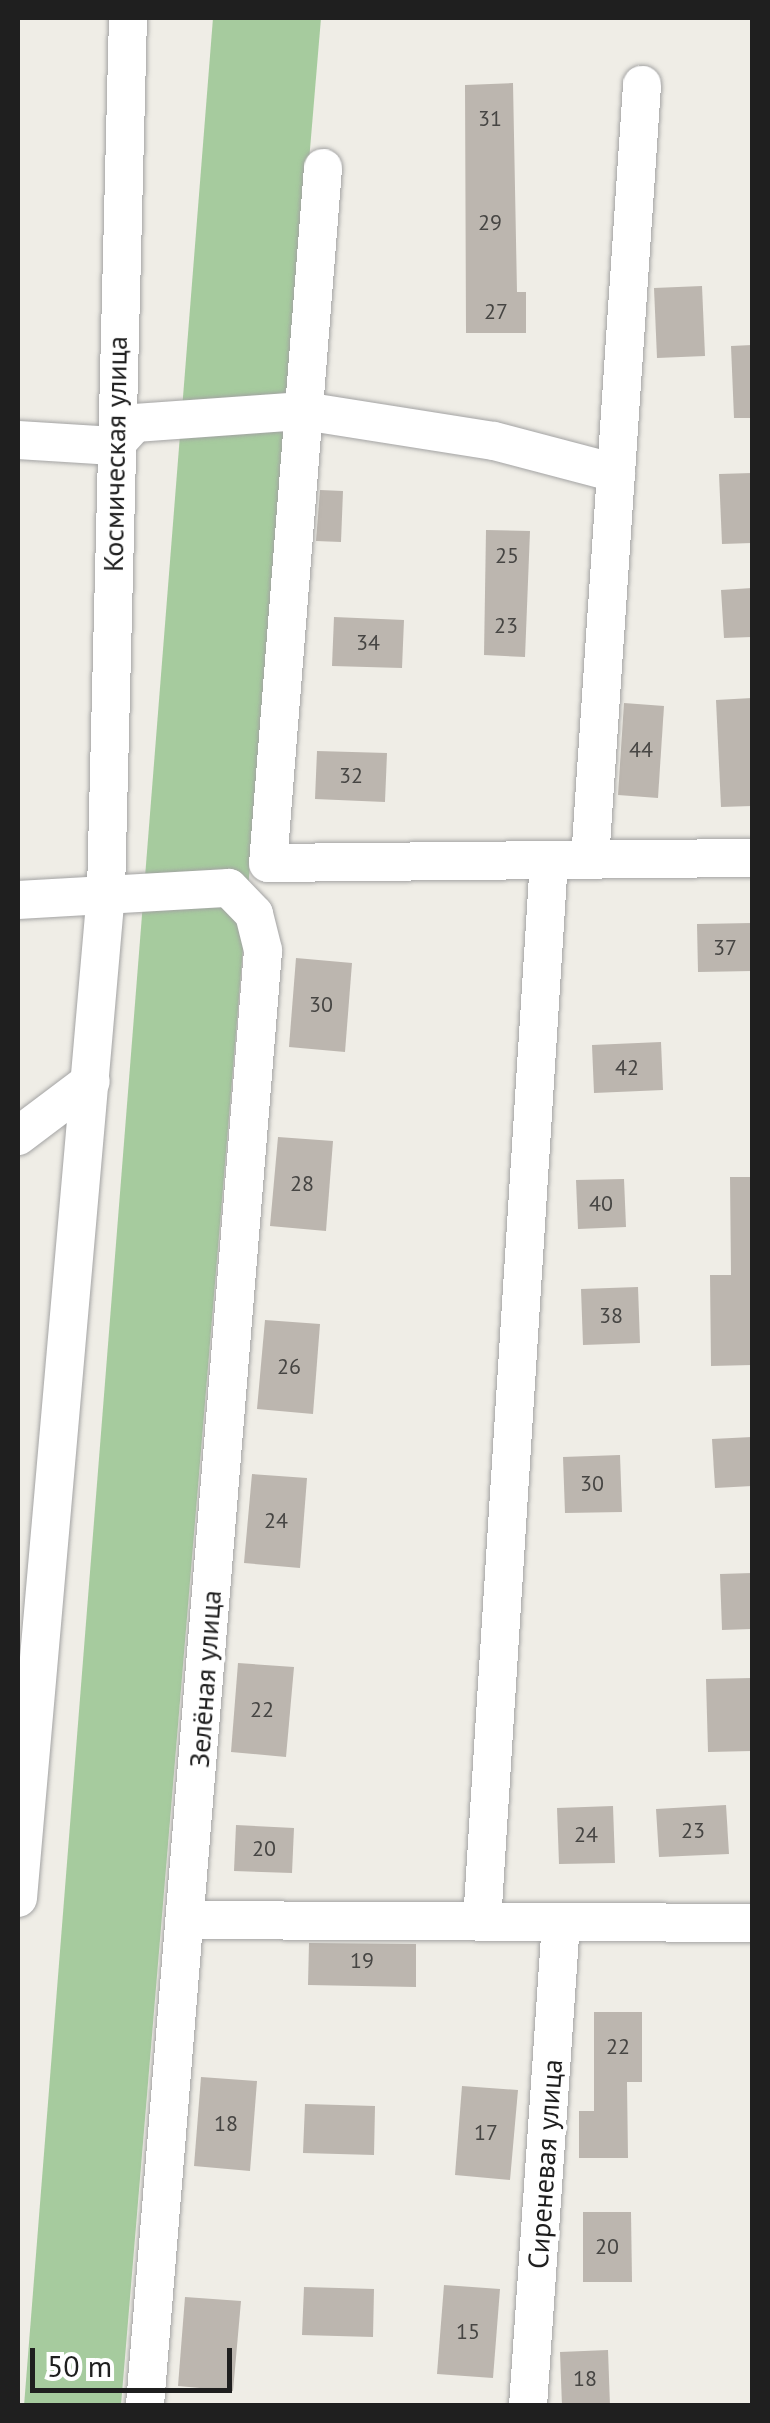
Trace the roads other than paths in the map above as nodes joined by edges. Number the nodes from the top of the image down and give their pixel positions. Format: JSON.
{"nodes":[{"id":1,"x":128,"y":18,"type":"edge"},
{"id":2,"x":642,"y":85,"type":"dead end"},
{"id":3,"x":323,"y":168,"type":"dead end"},
{"id":4,"x":304,"y":411,"type":"junction"},
{"id":5,"x":18,"y":440,"type":"edge"},
{"id":6,"x":114,"y":446,"type":"junction"},
{"id":7,"x":616,"y":474,"type":"junction"},
{"id":8,"x":752,"y":858,"type":"edge"},
{"id":9,"x":549,"y":860,"type":"junction"},
{"id":10,"x":590,"y":860,"type":"junction"},
{"id":11,"x":268,"y":863,"type":"junction"},
{"id":12,"x":106,"y":892,"type":"junction"},
{"id":13,"x":18,"y":900,"type":"edge"},
{"id":14,"x":254,"y":914,"type":"junction"},
{"id":15,"x":91,"y":1081,"type":"junction"},
{"id":16,"x":18,"y":1136,"type":"edge"},
{"id":17,"x":18,"y":1898,"type":"edge"},
{"id":18,"x":186,"y":1920,"type":"junction"},
{"id":19,"x":482,"y":1922,"type":"junction"},
{"id":20,"x":561,"y":1922,"type":"junction"},
{"id":21,"x":752,"y":1923,"type":"edge"},
{"id":22,"x":145,"y":2406,"type":"edge"},
{"id":23,"x":528,"y":2406,"type":"edge"}],
"edges":[{"from":1,"to":6,"type":"street","name":"Космическая улица"},
{"from":2,"to":7,"type":"street"},
{"from":3,"to":4,"type":"street"},
{"from":4,"to":6,"type":"street"},
{"from":4,"to":7,"type":"street"},
{"from":4,"to":11,"type":"street"},
{"from":5,"to":6,"type":"street"},
{"from":6,"to":12,"type":"street","name":"Космическая улица"},
{"from":7,"to":10,"type":"street"},
{"from":8,"to":10,"type":"street"},
{"from":9,"to":10,"type":"street"},
{"from":9,"to":11,"type":"street"},
{"from":9,"to":19,"type":"street"},
{"from":11,"to":14,"type":"street"},
{"from":12,"to":13,"type":"street"},
{"from":12,"to":14,"type":"street"},
{"from":12,"to":15,"type":"street","name":"Космическая улица"},
{"from":14,"to":18,"type":"street","name":"Зелёная улица"},
{"from":15,"to":16,"type":"street"},
{"from":15,"to":17,"type":"street","name":"Космическая улица"},
{"from":18,"to":19,"type":"street"},
{"from":18,"to":22,"type":"street","name":"Зелёная улица"},
{"from":19,"to":20,"type":"street"},
{"from":20,"to":21,"type":"street"},
{"from":20,"to":23,"type":"street","name":"Сиреневая улица"}]}
